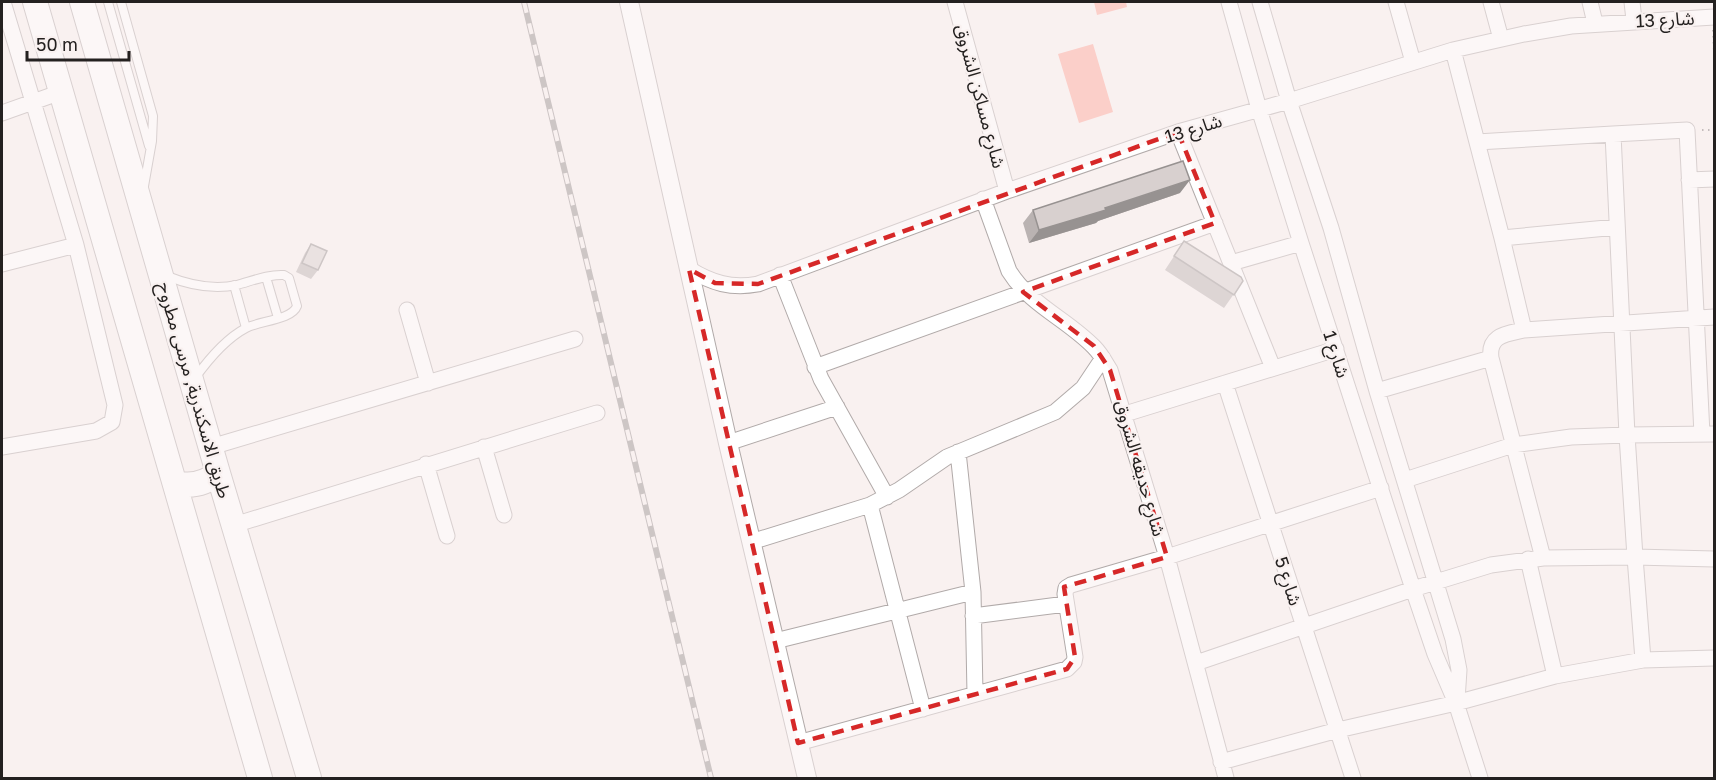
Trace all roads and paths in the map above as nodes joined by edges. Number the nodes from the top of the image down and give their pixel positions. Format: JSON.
{"nodes":[{"id":1,"x":3,"y":2,"type":"edge"},
{"id":2,"x":35,"y":2,"type":"edge"},
{"id":3,"x":82,"y":2,"type":"edge"},
{"id":4,"x":108,"y":2,"type":"edge"},
{"id":5,"x":121,"y":2,"type":"edge"},
{"id":6,"x":629,"y":2,"type":"edge"},
{"id":7,"x":955,"y":2,"type":"edge"},
{"id":8,"x":1229,"y":2,"type":"edge"},
{"id":9,"x":1260,"y":2,"type":"edge"},
{"id":10,"x":1396,"y":2,"type":"edge"},
{"id":11,"x":1491,"y":2,"type":"edge"},
{"id":12,"x":1590,"y":2,"type":"edge"},
{"id":13,"x":1632,"y":2,"type":"edge"},
{"id":14,"x":1713,"y":17,"type":"edge"},
{"id":15,"x":1635,"y":20,"type":"junction"},
{"id":16,"x":1594,"y":23,"type":"junction"},
{"id":17,"x":1501,"y":39,"type":"junction"},
{"id":18,"x":1453,"y":50,"type":"junction"},
{"id":19,"x":1714,"y":51,"type":"edge"},
{"id":20,"x":1413,"y":62,"type":"junction"},
{"id":21,"x":61,"y":92,"type":"junction"},
{"id":22,"x":1289,"y":101,"type":"junction"},
{"id":23,"x":33,"y":103,"type":"junction"},
{"id":24,"x":1259,"y":109,"type":"junction"},
{"id":25,"x":2,"y":113,"type":"edge"},
{"id":26,"x":1178,"y":132,"type":"junction"},
{"id":27,"x":1612,"y":134,"type":"junction"},
{"id":28,"x":1477,"y":142,"type":"junction"},
{"id":29,"x":150,"y":150,"type":"junction"},
{"id":30,"x":1714,"y":179,"type":"edge"},
{"id":31,"x":1689,"y":180,"type":"junction"},
{"id":32,"x":1007,"y":190,"type":"junction"},
{"id":33,"x":983,"y":199,"type":"junction"},
{"id":34,"x":141,"y":202,"type":"junction"},
{"id":35,"x":1215,"y":223,"type":"junction"},
{"id":36,"x":1617,"y":227,"type":"junction"},
{"id":37,"x":1502,"y":238,"type":"junction"},
{"id":38,"x":1301,"y":243,"type":"junction"},
{"id":39,"x":76,"y":245,"type":"junction"},
{"id":40,"x":1231,"y":263,"type":"junction"},
{"id":41,"x":2,"y":264,"type":"edge"},
{"id":42,"x":689,"y":269,"type":"junction"},
{"id":43,"x":162,"y":274,"type":"junction"},
{"id":44,"x":780,"y":275,"type":"junction"},
{"id":45,"x":266,"y":277,"type":"junction"},
{"id":46,"x":234,"y":285,"type":"junction"},
{"id":47,"x":1024,"y":292,"type":"junction"},
{"id":48,"x":406,"y":310,"type":"dead end"},
{"id":49,"x":1696,"y":317,"type":"junction"},
{"id":50,"x":1714,"y":317,"type":"edge"},
{"id":51,"x":278,"y":318,"type":"junction"},
{"id":52,"x":1622,"y":322,"type":"junction"},
{"id":53,"x":246,"y":328,"type":"junction"},
{"id":54,"x":1524,"y":330,"type":"junction"},
{"id":55,"x":575,"y":339,"type":"dead end"},
{"id":56,"x":1336,"y":350,"type":"junction"},
{"id":57,"x":1103,"y":358,"type":"junction"},
{"id":58,"x":1491,"y":358,"type":"junction"},
{"id":59,"x":815,"y":367,"type":"junction"},
{"id":60,"x":1273,"y":369,"type":"junction"},
{"id":61,"x":192,"y":382,"type":"junction"},
{"id":62,"x":428,"y":383,"type":"junction"},
{"id":63,"x":1225,"y":383,"type":"junction"},
{"id":64,"x":1377,"y":391,"type":"junction"},
{"id":65,"x":837,"y":407,"type":"junction"},
{"id":66,"x":597,"y":413,"type":"dead end"},
{"id":67,"x":1125,"y":414,"type":"junction"},
{"id":68,"x":1708,"y":434,"type":"edge"},
{"id":69,"x":1627,"y":435,"type":"junction"},
{"id":70,"x":728,"y":443,"type":"junction"},
{"id":71,"x":1513,"y":445,"type":"junction"},
{"id":72,"x":2,"y":447,"type":"edge"},
{"id":73,"x":211,"y":447,"type":"junction"},
{"id":74,"x":484,"y":447,"type":"junction"},
{"id":75,"x":958,"y":452,"type":"junction"},
{"id":76,"x":426,"y":464,"type":"junction"},
{"id":77,"x":218,"y":473,"type":"junction"},
{"id":78,"x":1405,"y":480,"type":"junction"},
{"id":79,"x":174,"y":483,"type":"junction"},
{"id":80,"x":1381,"y":488,"type":"junction"},
{"id":81,"x":887,"y":497,"type":"junction"},
{"id":82,"x":870,"y":505,"type":"junction"},
{"id":83,"x":504,"y":515,"type":"dead end"},
{"id":84,"x":1270,"y":524,"type":"junction"},
{"id":85,"x":234,"y":525,"type":"junction"},
{"id":86,"x":447,"y":536,"type":"dead end"},
{"id":87,"x":752,"y":542,"type":"junction"},
{"id":88,"x":1167,"y":557,"type":"junction"},
{"id":89,"x":1635,"y":557,"type":"junction"},
{"id":90,"x":1535,"y":559,"type":"junction"},
{"id":91,"x":1714,"y":559,"type":"edge"},
{"id":92,"x":1436,"y":582,"type":"junction"},
{"id":93,"x":1413,"y":589,"type":"junction"},
{"id":94,"x":973,"y":592,"type":"junction"},
{"id":95,"x":1066,"y":604,"type":"junction"},
{"id":96,"x":897,"y":611,"type":"junction"},
{"id":97,"x":973,"y":616,"type":"junction"},
{"id":98,"x":1304,"y":626,"type":"junction"},
{"id":99,"x":775,"y":641,"type":"junction"},
{"id":100,"x":1714,"y":658,"type":"edge"},
{"id":101,"x":1643,"y":660,"type":"junction"},
{"id":102,"x":1196,"y":663,"type":"junction"},
{"id":103,"x":1555,"y":676,"type":"junction"},
{"id":104,"x":975,"y":694,"type":"junction"},
{"id":105,"x":1456,"y":703,"type":"junction"},
{"id":106,"x":923,"y":709,"type":"junction"},
{"id":107,"x":1338,"y":730,"type":"junction"},
{"id":108,"x":798,"y":743,"type":"junction"},
{"id":109,"x":1221,"y":762,"type":"junction"},
{"id":110,"x":260,"y":778,"type":"edge"},
{"id":111,"x":309,"y":778,"type":"edge"},
{"id":112,"x":807,"y":778,"type":"edge"},
{"id":113,"x":1226,"y":778,"type":"edge"},
{"id":114,"x":1353,"y":778,"type":"edge"},
{"id":115,"x":1480,"y":778,"type":"edge"}],
"edges":[{"from":1,"to":23,"type":"street"},
{"from":2,"to":21,"type":"main road"},
{"from":3,"to":34,"type":"main road","name":"طريق الاسكندرية, مرسى مطروح"},
{"from":4,"to":29,"type":"lane"},
{"from":5,"to":29,"type":"lane"},
{"from":6,"to":42,"type":"street"},
{"from":7,"to":32,"type":"street","name":"شارع مساكن الشروق"},
{"from":8,"to":24,"type":"street","name":"شارع 1"},
{"from":9,"to":22,"type":"street","name":"شارع 1"},
{"from":10,"to":20,"type":"street"},
{"from":11,"to":17,"type":"street"},
{"from":12,"to":16,"type":"street"},
{"from":13,"to":15,"type":"street"},
{"from":14,"to":15,"type":"street","name":"شارع 13"},
{"from":14,"to":19,"type":"path"},
{"from":15,"to":16,"type":"street","name":"شارع 13"},
{"from":16,"to":17,"type":"street","name":"شارع 13"},
{"from":17,"to":18,"type":"street","name":"شارع 13"},
{"from":18,"to":20,"type":"street","name":"شارع 13"},
{"from":18,"to":28,"type":"street"},
{"from":20,"to":22,"type":"street","name":"شارع 13"},
{"from":21,"to":23,"type":"street"},
{"from":21,"to":79,"type":"main road"},
{"from":22,"to":24,"type":"street","name":"شارع 13"},
{"from":22,"to":64,"type":"street","name":"شارع 1"},
{"from":23,"to":25,"type":"street"},
{"from":23,"to":39,"type":"street"},
{"from":24,"to":26,"type":"street","name":"شارع 13"},
{"from":24,"to":38,"type":"street","name":"شارع 1"},
{"from":26,"to":32,"type":"street","name":"شارع 13"},
{"from":26,"to":35,"type":"street"},
{"from":27,"to":28,"type":"street"},
{"from":27,"to":31,"type":"street"},
{"from":27,"to":36,"type":"street"},
{"from":28,"to":37,"type":"street"},
{"from":29,"to":34,"type":"lane"},
{"from":30,"to":31,"type":"street"},
{"from":31,"to":49,"type":"street"},
{"from":32,"to":33,"type":"street","name":"شارع 13"},
{"from":33,"to":44,"type":"street","name":"شارع 13"},
{"from":33,"to":47,"type":"street","name":"شارع حديقه الشروق"},
{"from":34,"to":43,"type":"main road","name":"طريق الاسكندرية, مرسى مطروح"},
{"from":35,"to":40,"type":"street"},
{"from":35,"to":47,"type":"street"},
{"from":36,"to":37,"type":"street"},
{"from":36,"to":52,"type":"street"},
{"from":37,"to":54,"type":"street"},
{"from":38,"to":40,"type":"street"},
{"from":38,"to":56,"type":"street","name":"شارع 1"},
{"from":39,"to":41,"type":"street"},
{"from":39,"to":72,"type":"street"},
{"from":40,"to":60,"type":"street"},
{"from":42,"to":44,"type":"street","name":"شارع 13"},
{"from":42,"to":70,"type":"street"},
{"from":43,"to":46,"type":"lane"},
{"from":43,"to":61,"type":"main road","name":"طريق الاسكندرية, مرسى مطروح"},
{"from":44,"to":59,"type":"street"},
{"from":45,"to":46,"type":"lane"},
{"from":45,"to":51,"type":"lane"},
{"from":45,"to":51,"type":"lane"},
{"from":46,"to":53,"type":"lane"},
{"from":47,"to":57,"type":"street","name":"شارع حديقه الشروق"},
{"from":47,"to":59,"type":"street"},
{"from":48,"to":62,"type":"street"},
{"from":49,"to":50,"type":"street"},
{"from":49,"to":52,"type":"street"},
{"from":49,"to":68,"type":"street"},
{"from":51,"to":53,"type":"lane"},
{"from":52,"to":54,"type":"street"},
{"from":52,"to":69,"type":"street"},
{"from":53,"to":61,"type":"lane"},
{"from":54,"to":58,"type":"street"},
{"from":55,"to":62,"type":"street"},
{"from":56,"to":60,"type":"street"},
{"from":56,"to":80,"type":"street","name":"شارع 1"},
{"from":57,"to":67,"type":"street","name":"شارع حديقه الشروق"},
{"from":57,"to":75,"type":"street"},
{"from":58,"to":64,"type":"street"},
{"from":58,"to":71,"type":"street"},
{"from":59,"to":65,"type":"street"},
{"from":60,"to":63,"type":"street"},
{"from":61,"to":73,"type":"main road","name":"طريق الاسكندرية, مرسى مطروح"},
{"from":62,"to":73,"type":"street"},
{"from":63,"to":67,"type":"street"},
{"from":63,"to":84,"type":"street","name":"شارع 5"},
{"from":64,"to":78,"type":"street","name":"شارع 1"},
{"from":65,"to":70,"type":"street"},
{"from":65,"to":81,"type":"street"},
{"from":66,"to":74,"type":"street"},
{"from":67,"to":88,"type":"street","name":"شارع حديقه الشروق"},
{"from":68,"to":69,"type":"street"},
{"from":69,"to":71,"type":"street"},
{"from":69,"to":89,"type":"street"},
{"from":70,"to":87,"type":"street"},
{"from":71,"to":78,"type":"street"},
{"from":71,"to":90,"type":"street"},
{"from":73,"to":77,"type":"main road","name":"طريق الاسكندرية, مرسى مطروح"},
{"from":74,"to":76,"type":"street"},
{"from":74,"to":83,"type":"street"},
{"from":75,"to":81,"type":"street"},
{"from":75,"to":94,"type":"street"},
{"from":76,"to":85,"type":"street"},
{"from":76,"to":86,"type":"street"},
{"from":77,"to":79,"type":"main road"},
{"from":77,"to":85,"type":"main road","name":"طريق الاسكندرية, مرسى مطروح"},
{"from":78,"to":92,"type":"street","name":"شارع 1"},
{"from":79,"to":110,"type":"main road"},
{"from":80,"to":84,"type":"street"},
{"from":80,"to":93,"type":"street","name":"شارع 1"},
{"from":81,"to":82,"type":"street"},
{"from":82,"to":87,"type":"street"},
{"from":82,"to":96,"type":"street"},
{"from":84,"to":88,"type":"street"},
{"from":84,"to":98,"type":"street","name":"شارع 5"},
{"from":85,"to":111,"type":"main road","name":"طريق الاسكندرية, مرسى مطروح"},
{"from":87,"to":99,"type":"street"},
{"from":88,"to":95,"type":"street"},
{"from":88,"to":102,"type":"street","name":"شارع حديقه الشروق"},
{"from":89,"to":90,"type":"street"},
{"from":89,"to":91,"type":"street"},
{"from":89,"to":101,"type":"street"},
{"from":90,"to":92,"type":"street"},
{"from":90,"to":103,"type":"street"},
{"from":92,"to":93,"type":"street"},
{"from":92,"to":105,"type":"street","name":"شارع 1"},
{"from":93,"to":98,"type":"street"},
{"from":93,"to":105,"type":"street","name":"شارع 1"},
{"from":94,"to":96,"type":"street"},
{"from":94,"to":97,"type":"street"},
{"from":95,"to":97,"type":"street"},
{"from":95,"to":104,"type":"street"},
{"from":96,"to":99,"type":"street"},
{"from":96,"to":106,"type":"street"},
{"from":97,"to":104,"type":"street"},
{"from":98,"to":102,"type":"street"},
{"from":98,"to":107,"type":"street","name":"شارع 5"},
{"from":99,"to":108,"type":"street"},
{"from":100,"to":101,"type":"street"},
{"from":101,"to":103,"type":"street"},
{"from":102,"to":109,"type":"street","name":"شارع حديقه الشروق"},
{"from":103,"to":105,"type":"street"},
{"from":104,"to":106,"type":"street"},
{"from":105,"to":107,"type":"street"},
{"from":105,"to":115,"type":"street","name":"شارع 1"},
{"from":106,"to":108,"type":"street"},
{"from":107,"to":109,"type":"street"},
{"from":107,"to":114,"type":"street","name":"شارع 5"},
{"from":108,"to":112,"type":"street"},
{"from":109,"to":113,"type":"street","name":"شارع حديقه الشروق"}]}
